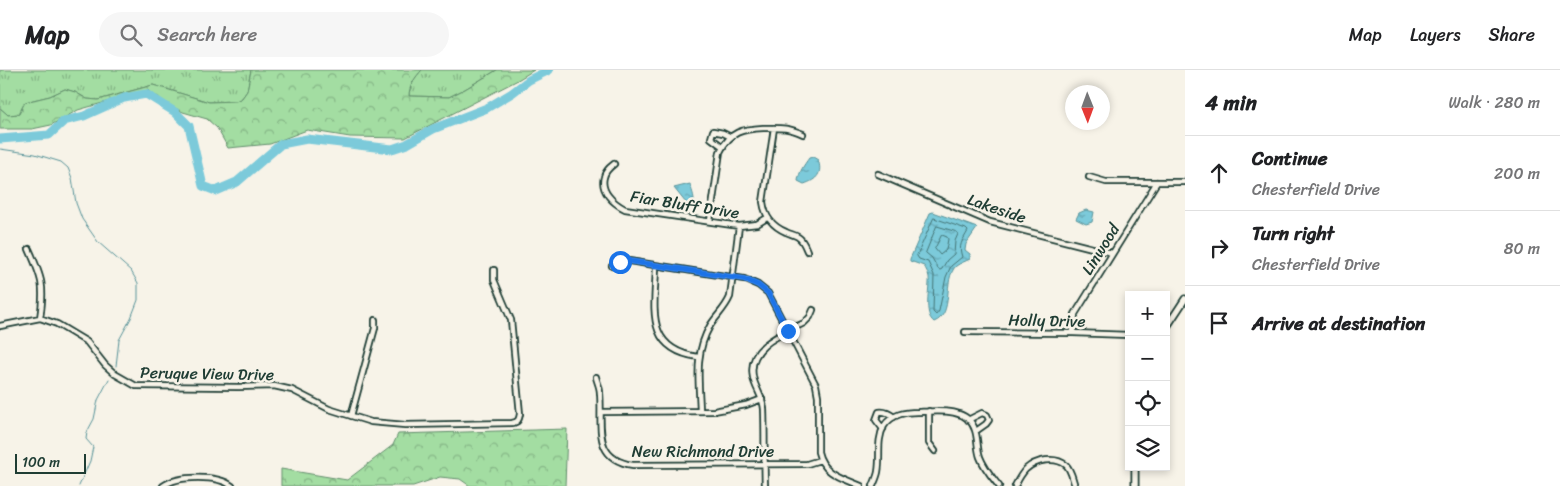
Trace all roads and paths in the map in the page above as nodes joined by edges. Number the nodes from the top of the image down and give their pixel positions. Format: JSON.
{"nodes":[{"id":1,"x":774,"y":128,"type":"junction"},
{"id":2,"x":803,"y":134,"type":"dead end"},
{"id":3,"x":731,"y":137,"type":"junction"},
{"id":4,"x":723,"y":147,"type":"junction"},
{"id":5,"x":614,"y":164,"type":"dead end"},
{"id":6,"x":878,"y":174,"type":"dead end"},
{"id":7,"x":1089,"y":178,"type":"dead end"},
{"id":8,"x":1157,"y":182,"type":"junction"},
{"id":9,"x":1185,"y":182,"type":"edge"},
{"id":10,"x":768,"y":218,"type":"junction"},
{"id":11,"x":710,"y":221,"type":"junction"},
{"id":12,"x":740,"y":226,"type":"junction"},
{"id":13,"x":29,"y":249,"type":"dead end"},
{"id":14,"x":807,"y":251,"type":"dead end"},
{"id":15,"x":1112,"y":253,"type":"junction"},
{"id":16,"x":612,"y":266,"type":"dead end"},
{"id":17,"x":656,"y":266,"type":"junction"},
{"id":18,"x":494,"y":270,"type":"dead end"},
{"id":19,"x":733,"y":278,"type":"junction"},
{"id":20,"x":1185,"y":299,"type":"edge"},
{"id":21,"x":813,"y":310,"type":"dead end"},
{"id":22,"x":40,"y":318,"type":"junction"},
{"id":23,"x":375,"y":320,"type":"dead end"},
{"id":24,"x":1170,"y":322,"type":"edge"},
{"id":25,"x":0,"y":326,"type":"edge"},
{"id":26,"x":788,"y":331,"type":"junction"},
{"id":27,"x":966,"y":332,"type":"dead end"},
{"id":28,"x":1072,"y":333,"type":"junction"},
{"id":29,"x":1125,"y":335,"type":"edge"},
{"id":30,"x":698,"y":357,"type":"junction"},
{"id":31,"x":596,"y":377,"type":"dead end"},
{"id":32,"x":762,"y":399,"type":"junction"},
{"id":33,"x":700,"y":411,"type":"junction"},
{"id":34,"x":930,"y":411,"type":"junction"},
{"id":35,"x":601,"y":412,"type":"junction"},
{"id":36,"x":351,"y":416,"type":"junction"},
{"id":37,"x":894,"y":417,"type":"junction"},
{"id":38,"x":968,"y":420,"type":"junction"},
{"id":39,"x":883,"y":429,"type":"junction"},
{"id":40,"x":976,"y":431,"type":"junction"},
{"id":41,"x":935,"y":451,"type":"dead end"},
{"id":42,"x":820,"y":460,"type":"junction"},
{"id":43,"x":764,"y":464,"type":"junction"},
{"id":44,"x":1135,"y":471,"type":"edge"},
{"id":45,"x":1074,"y":483,"type":"dead end"},
{"id":46,"x":163,"y":486,"type":"edge"},
{"id":47,"x":232,"y":486,"type":"edge"},
{"id":48,"x":765,"y":486,"type":"edge"},
{"id":49,"x":861,"y":486,"type":"edge"},
{"id":50,"x":873,"y":486,"type":"edge"},
{"id":51,"x":999,"y":486,"type":"edge"},
{"id":52,"x":1015,"y":486,"type":"edge"},
{"id":53,"x":1135,"y":486,"type":"edge"}],
"edges":[{"from":1,"to":2,"type":"street"},
{"from":1,"to":3,"type":"street"},
{"from":1,"to":10,"type":"street"},
{"from":3,"to":4,"type":"street"},
{"from":3,"to":4,"type":"street"},
{"from":4,"to":11,"type":"street"},
{"from":5,"to":11,"type":"street","name":"Fiar Bluff Drive"},
{"from":6,"to":15,"type":"street","name":"Lakeside"},
{"from":7,"to":8,"type":"street"},
{"from":8,"to":9,"type":"street"},
{"from":8,"to":15,"type":"street","name":"Linwood"},
{"from":10,"to":12,"type":"street","name":"Fiar Bluff Drive"},
{"from":10,"to":14,"type":"street"},
{"from":11,"to":12,"type":"street","name":"Fiar Bluff Drive"},
{"from":12,"to":19,"type":"street"},
{"from":13,"to":22,"type":"street"},
{"from":15,"to":28,"type":"street","name":"Linwood"},
{"from":16,"to":17,"type":"street"},
{"from":17,"to":19,"type":"street"},
{"from":17,"to":30,"type":"street"},
{"from":18,"to":36,"type":"street","name":"Peruque View Drive"},
{"from":19,"to":26,"type":"street"},
{"from":19,"to":30,"type":"street"},
{"from":20,"to":24,"type":"street"},
{"from":21,"to":26,"type":"street"},
{"from":22,"to":25,"type":"street"},
{"from":22,"to":36,"type":"street","name":"Peruque View Drive"},
{"from":23,"to":36,"type":"street"},
{"from":26,"to":32,"type":"street"},
{"from":26,"to":42,"type":"street"},
{"from":27,"to":28,"type":"street","name":"Holly Drive"},
{"from":28,"to":29,"type":"street","name":"Holly Drive"},
{"from":30,"to":33,"type":"street"},
{"from":31,"to":35,"type":"street","name":"New Richmond Drive"},
{"from":32,"to":33,"type":"street"},
{"from":32,"to":43,"type":"street"},
{"from":33,"to":35,"type":"street"},
{"from":34,"to":37,"type":"street"},
{"from":34,"to":38,"type":"street"},
{"from":34,"to":41,"type":"street"},
{"from":35,"to":43,"type":"street","name":"New Richmond Drive"},
{"from":37,"to":39,"type":"street"},
{"from":37,"to":39,"type":"street"},
{"from":38,"to":40,"type":"street"},
{"from":38,"to":40,"type":"street"},
{"from":39,"to":50,"type":"street"},
{"from":40,"to":51,"type":"street"},
{"from":42,"to":43,"type":"street","name":"New Richmond Drive"},
{"from":42,"to":49,"type":"street"},
{"from":43,"to":48,"type":"street"},
{"from":44,"to":53,"type":"street"},
{"from":45,"to":52,"type":"street"},
{"from":46,"to":47,"type":"street"}]}
